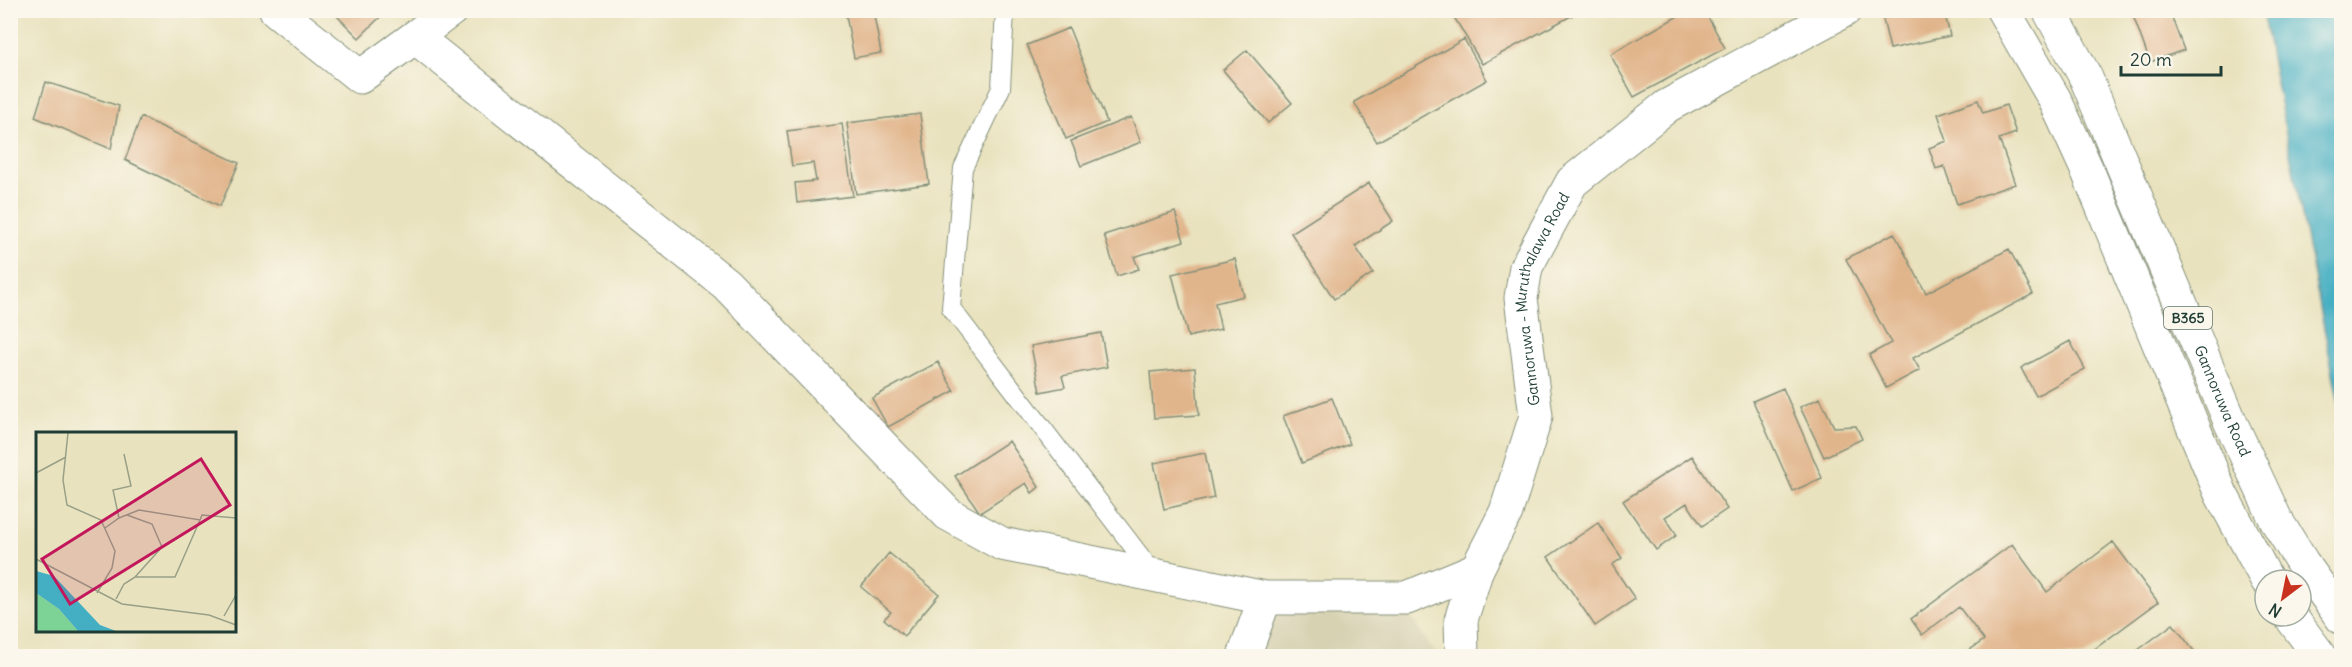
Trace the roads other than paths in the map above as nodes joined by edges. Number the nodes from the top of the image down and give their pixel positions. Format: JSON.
{"nodes":[{"id":1,"x":276,"y":10,"type":"edge"},
{"id":2,"x":451,"y":10,"type":"edge"},
{"id":3,"x":1005,"y":10,"type":"edge"},
{"id":4,"x":1845,"y":10,"type":"edge"},
{"id":5,"x":2003,"y":10,"type":"edge"},
{"id":6,"x":2049,"y":10,"type":"edge"},
{"id":7,"x":415,"y":36,"type":"junction"},
{"id":8,"x":2261,"y":568,"type":"edge"},
{"id":9,"x":1477,"y":569,"type":"junction"},
{"id":10,"x":1157,"y":578,"type":"junction"},
{"id":11,"x":1265,"y":598,"type":"junction"},
{"id":12,"x":2342,"y":618,"type":"edge"},
{"id":13,"x":2299,"y":628,"type":"edge"},
{"id":14,"x":1244,"y":657,"type":"edge"},
{"id":15,"x":1462,"y":657,"type":"edge"},
{"id":16,"x":2320,"y":657,"type":"edge"}],
"edges":[{"from":1,"to":7,"type":"street"},
{"from":2,"to":7,"type":"street"},
{"from":3,"to":10,"type":"lane"},
{"from":4,"to":9,"type":"street","name":"Gannoruwa - Muruthalawa Road"},
{"from":5,"to":8,"type":"street","number":"B365"},
{"from":6,"to":12,"type":"street","name":"Gannoruwa Road","number":"B365"},
{"from":7,"to":10,"type":"street"},
{"from":9,"to":11,"type":"street"},
{"from":9,"to":15,"type":"street","name":"Gannoruwa - Muruthalawa Road"},
{"from":10,"to":11,"type":"street"},
{"from":11,"to":14,"type":"street"},
{"from":13,"to":16,"type":"street"}]}
